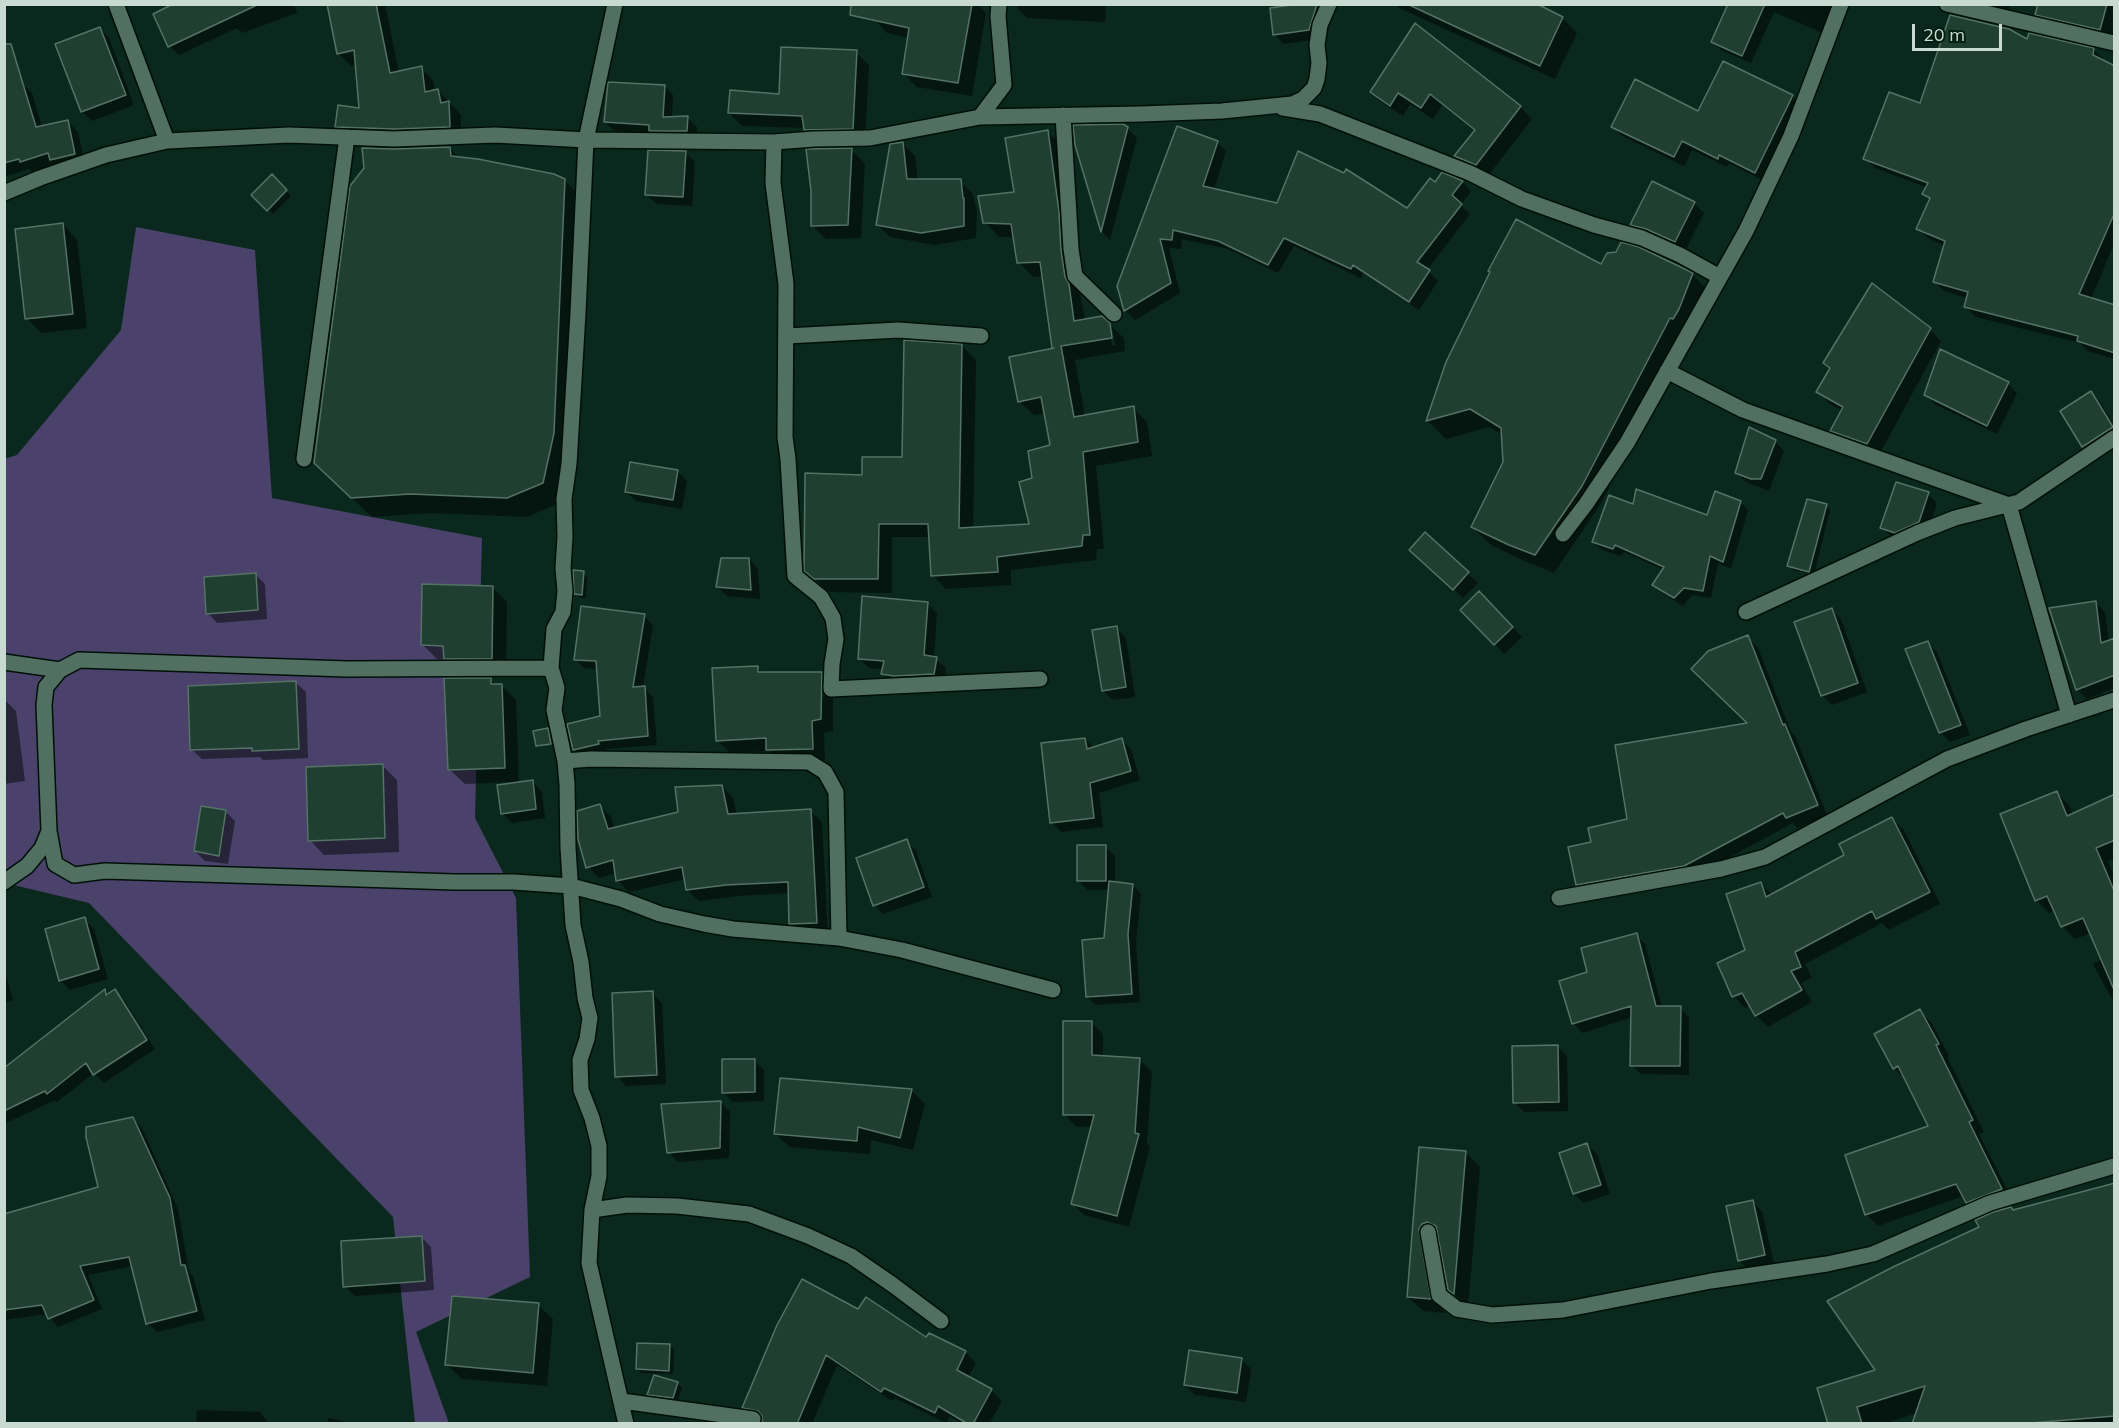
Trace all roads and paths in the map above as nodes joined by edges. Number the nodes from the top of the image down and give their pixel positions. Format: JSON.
{"nodes":[{"id":1,"x":116,"y":4,"type":"edge"},
{"id":2,"x":615,"y":4,"type":"edge"},
{"id":3,"x":999,"y":4,"type":"edge"},
{"id":4,"x":1329,"y":4,"type":"edge"},
{"id":5,"x":1841,"y":4,"type":"edge"},
{"id":6,"x":1947,"y":4,"type":"edge"},
{"id":7,"x":2115,"y":42,"type":"edge"},
{"id":8,"x":1274,"y":107,"type":"junction"},
{"id":9,"x":1063,"y":115,"type":"junction"},
{"id":10,"x":980,"y":117,"type":"junction"},
{"id":11,"x":348,"y":137,"type":"junction"},
{"id":12,"x":586,"y":140,"type":"junction"},
{"id":13,"x":167,"y":141,"type":"junction"},
{"id":14,"x":774,"y":142,"type":"junction"},
{"id":15,"x":4,"y":193,"type":"edge"},
{"id":16,"x":1720,"y":277,"type":"junction"},
{"id":17,"x":1114,"y":314,"type":"dead end"},
{"id":18,"x":787,"y":336,"type":"junction"},
{"id":19,"x":981,"y":336,"type":"dead end"},
{"id":20,"x":1667,"y":371,"type":"junction"},
{"id":21,"x":2115,"y":438,"type":"edge"},
{"id":22,"x":304,"y":459,"type":"dead end"},
{"id":23,"x":2009,"y":505,"type":"junction"},
{"id":24,"x":1563,"y":534,"type":"dead end"},
{"id":25,"x":1746,"y":612,"type":"dead end"},
{"id":26,"x":4,"y":662,"type":"edge"},
{"id":27,"x":551,"y":668,"type":"junction"},
{"id":28,"x":60,"y":670,"type":"junction"},
{"id":29,"x":1040,"y":679,"type":"dead end"},
{"id":30,"x":2115,"y":700,"type":"edge"},
{"id":31,"x":2069,"y":715,"type":"junction"},
{"id":32,"x":565,"y":761,"type":"junction"},
{"id":33,"x":49,"y":831,"type":"junction"},
{"id":34,"x":4,"y":882,"type":"edge"},
{"id":35,"x":571,"y":886,"type":"junction"},
{"id":36,"x":1559,"y":898,"type":"dead end"},
{"id":37,"x":838,"y":938,"type":"junction"},
{"id":38,"x":1053,"y":990,"type":"dead end"},
{"id":39,"x":2115,"y":1166,"type":"edge"},
{"id":40,"x":592,"y":1210,"type":"junction"},
{"id":41,"x":1428,"y":1232,"type":"dead end"},
{"id":42,"x":942,"y":1321,"type":"dead end"},
{"id":43,"x":622,"y":1401,"type":"junction"},
{"id":44,"x":753,"y":1419,"type":"dead end"},
{"id":45,"x":626,"y":1424,"type":"edge"}],
"edges":[{"from":1,"to":13,"type":"street"},
{"from":2,"to":12,"type":"street"},
{"from":3,"to":10,"type":"street"},
{"from":4,"to":8,"type":"street"},
{"from":5,"to":16,"type":"street"},
{"from":6,"to":7,"type":"street"},
{"from":8,"to":9,"type":"street"},
{"from":8,"to":16,"type":"street"},
{"from":9,"to":10,"type":"street"},
{"from":9,"to":17,"type":"street"},
{"from":10,"to":14,"type":"street"},
{"from":11,"to":12,"type":"street"},
{"from":11,"to":13,"type":"street"},
{"from":11,"to":22,"type":"street"},
{"from":12,"to":14,"type":"street"},
{"from":12,"to":27,"type":"street"},
{"from":13,"to":15,"type":"street"},
{"from":14,"to":18,"type":"street"},
{"from":16,"to":20,"type":"street"},
{"from":18,"to":19,"type":"street"},
{"from":18,"to":29,"type":"street"},
{"from":20,"to":23,"type":"street"},
{"from":20,"to":24,"type":"street"},
{"from":21,"to":23,"type":"street"},
{"from":23,"to":25,"type":"street"},
{"from":23,"to":31,"type":"street"},
{"from":26,"to":28,"type":"street"},
{"from":27,"to":28,"type":"street"},
{"from":27,"to":32,"type":"street"},
{"from":28,"to":33,"type":"street"},
{"from":30,"to":31,"type":"street"},
{"from":31,"to":36,"type":"street"},
{"from":32,"to":35,"type":"street"},
{"from":32,"to":37,"type":"street"},
{"from":33,"to":34,"type":"street"},
{"from":33,"to":35,"type":"street"},
{"from":35,"to":37,"type":"street"},
{"from":35,"to":40,"type":"street"},
{"from":37,"to":38,"type":"street"},
{"from":39,"to":41,"type":"street"},
{"from":40,"to":42,"type":"street"},
{"from":40,"to":43,"type":"street"},
{"from":43,"to":44,"type":"street"},
{"from":43,"to":45,"type":"street"}]}
